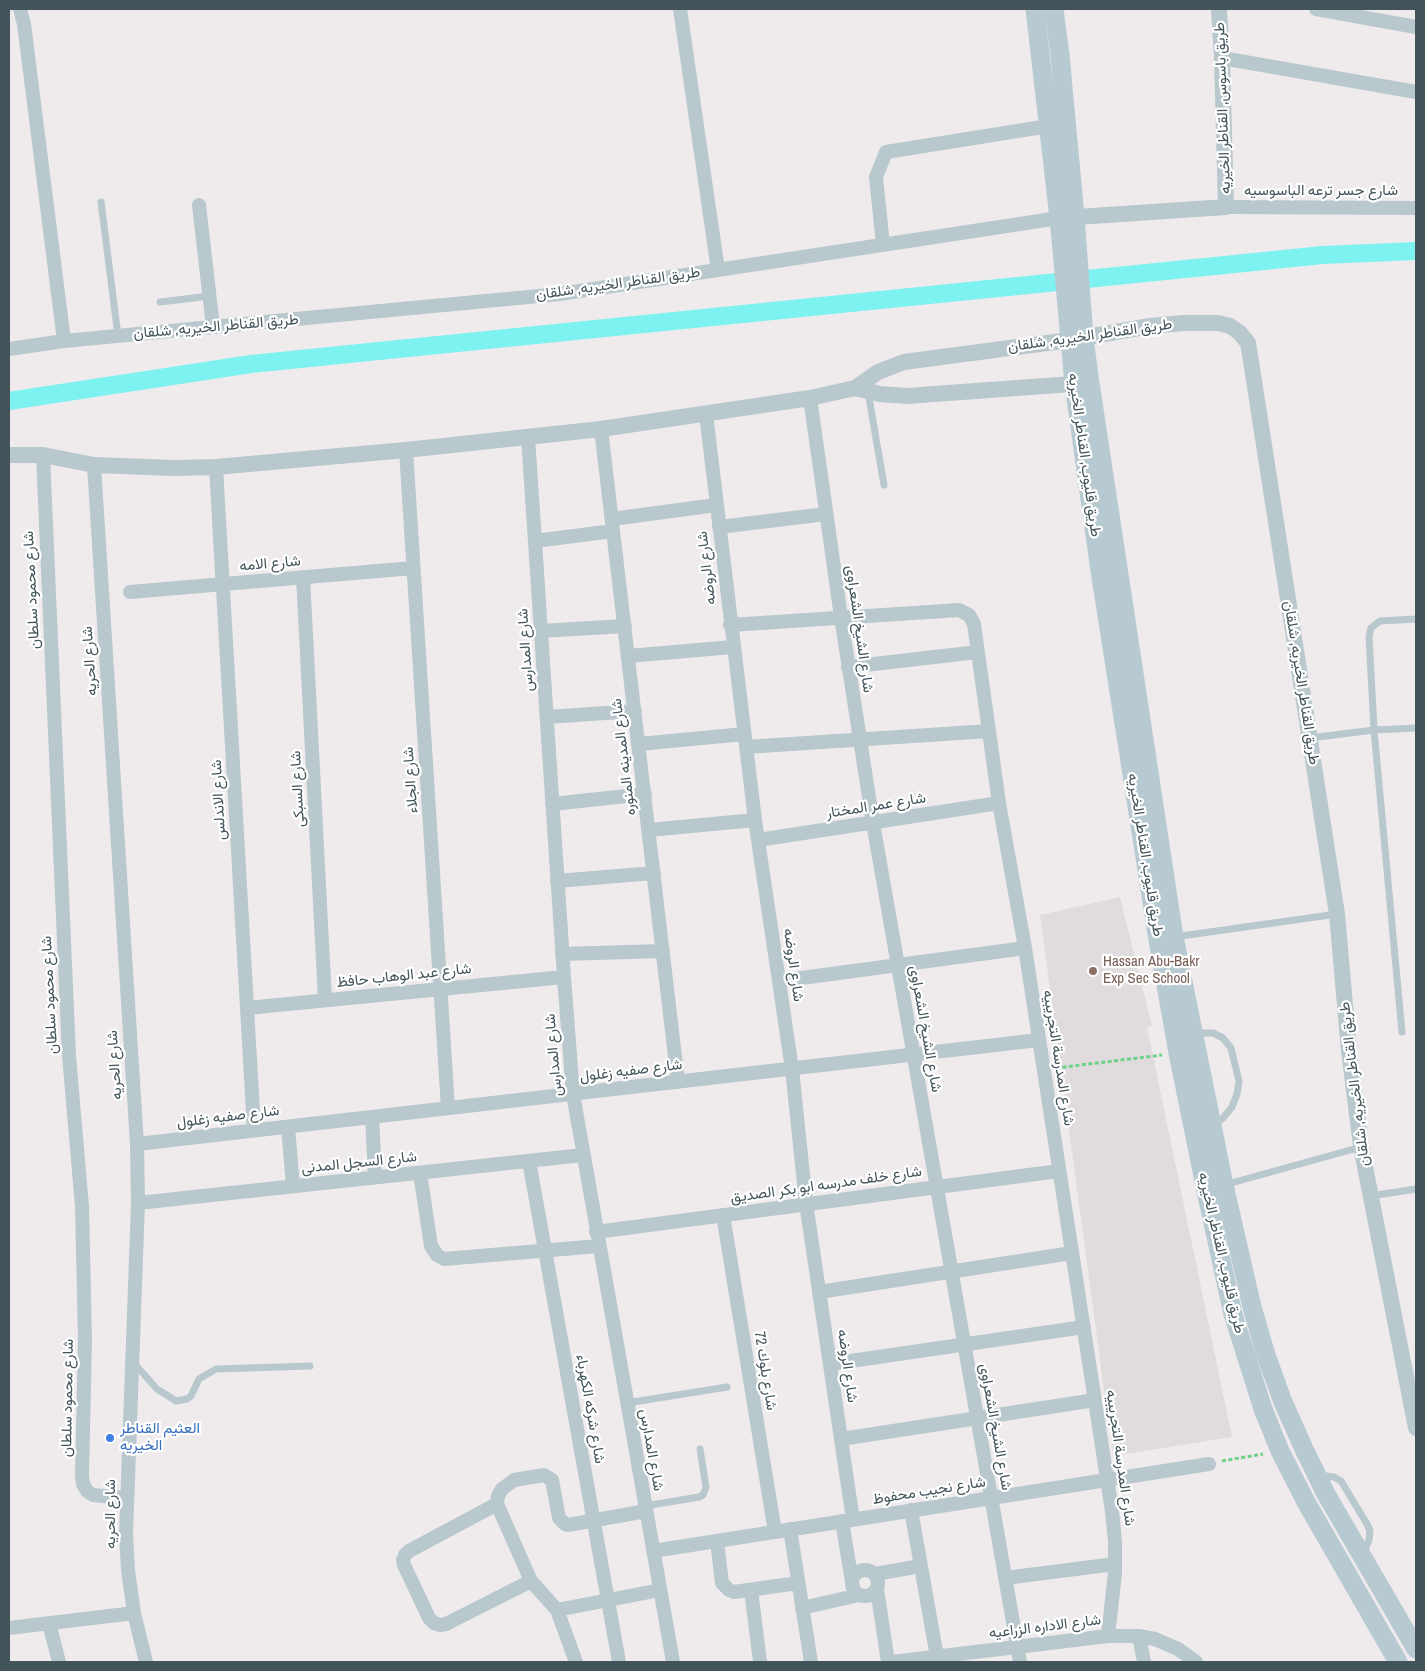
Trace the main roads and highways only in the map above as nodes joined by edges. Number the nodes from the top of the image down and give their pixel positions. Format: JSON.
{"nodes":[{"id":1,"x":1035,"y":9,"type":"edge"},
{"id":2,"x":1054,"y":9,"type":"edge"},
{"id":3,"x":1067,"y":217,"type":"junction"},
{"id":4,"x":1082,"y":383,"type":"junction"},
{"id":5,"x":1182,"y":1042,"type":"junction"},
{"id":6,"x":1224,"y":1185,"type":"junction"},
{"id":7,"x":1206,"y":1190,"type":"junction"},
{"id":8,"x":1361,"y":1554,"type":"junction"},
{"id":9,"x":1341,"y":1563,"type":"junction"},
{"id":10,"x":1416,"y":1650,"type":"edge"},
{"id":11,"x":1398,"y":1662,"type":"edge"}],
"edges":[{"from":1,"to":3,"type":"main road","name":"طريق قليوب, القناطر الخيريه"},
{"from":2,"to":3,"type":"main road","name":"طريق قليوب, القناطر الخيريه"},
{"from":3,"to":4,"type":"main road","name":"طريق قليوب, القناطر الخيريه"},
{"from":4,"to":5,"type":"main road","name":"طريق قليوب, القناطر الخيريه"},
{"from":4,"to":5,"type":"main road","name":"طريق قليوب, القناطر الخيريه"},
{"from":5,"to":6,"type":"main road","name":"طريق قليوب, القناطر الخيريه"},
{"from":5,"to":7,"type":"main road","name":"طريق قليوب, القناطر الخيريه"},
{"from":6,"to":7,"type":"main road"},
{"from":6,"to":8,"type":"main road","name":"طريق قليوب, القناطر الخيريه"},
{"from":7,"to":9,"type":"main road","name":"طريق قليوب, القناطر الخيريه"},
{"from":8,"to":9,"type":"main road"},
{"from":8,"to":10,"type":"main road","name":"طريق قليوب, القناطر الخيريه"},
{"from":9,"to":11,"type":"main road","name":"طريق قليوب, القناطر الخيريه"}]}
